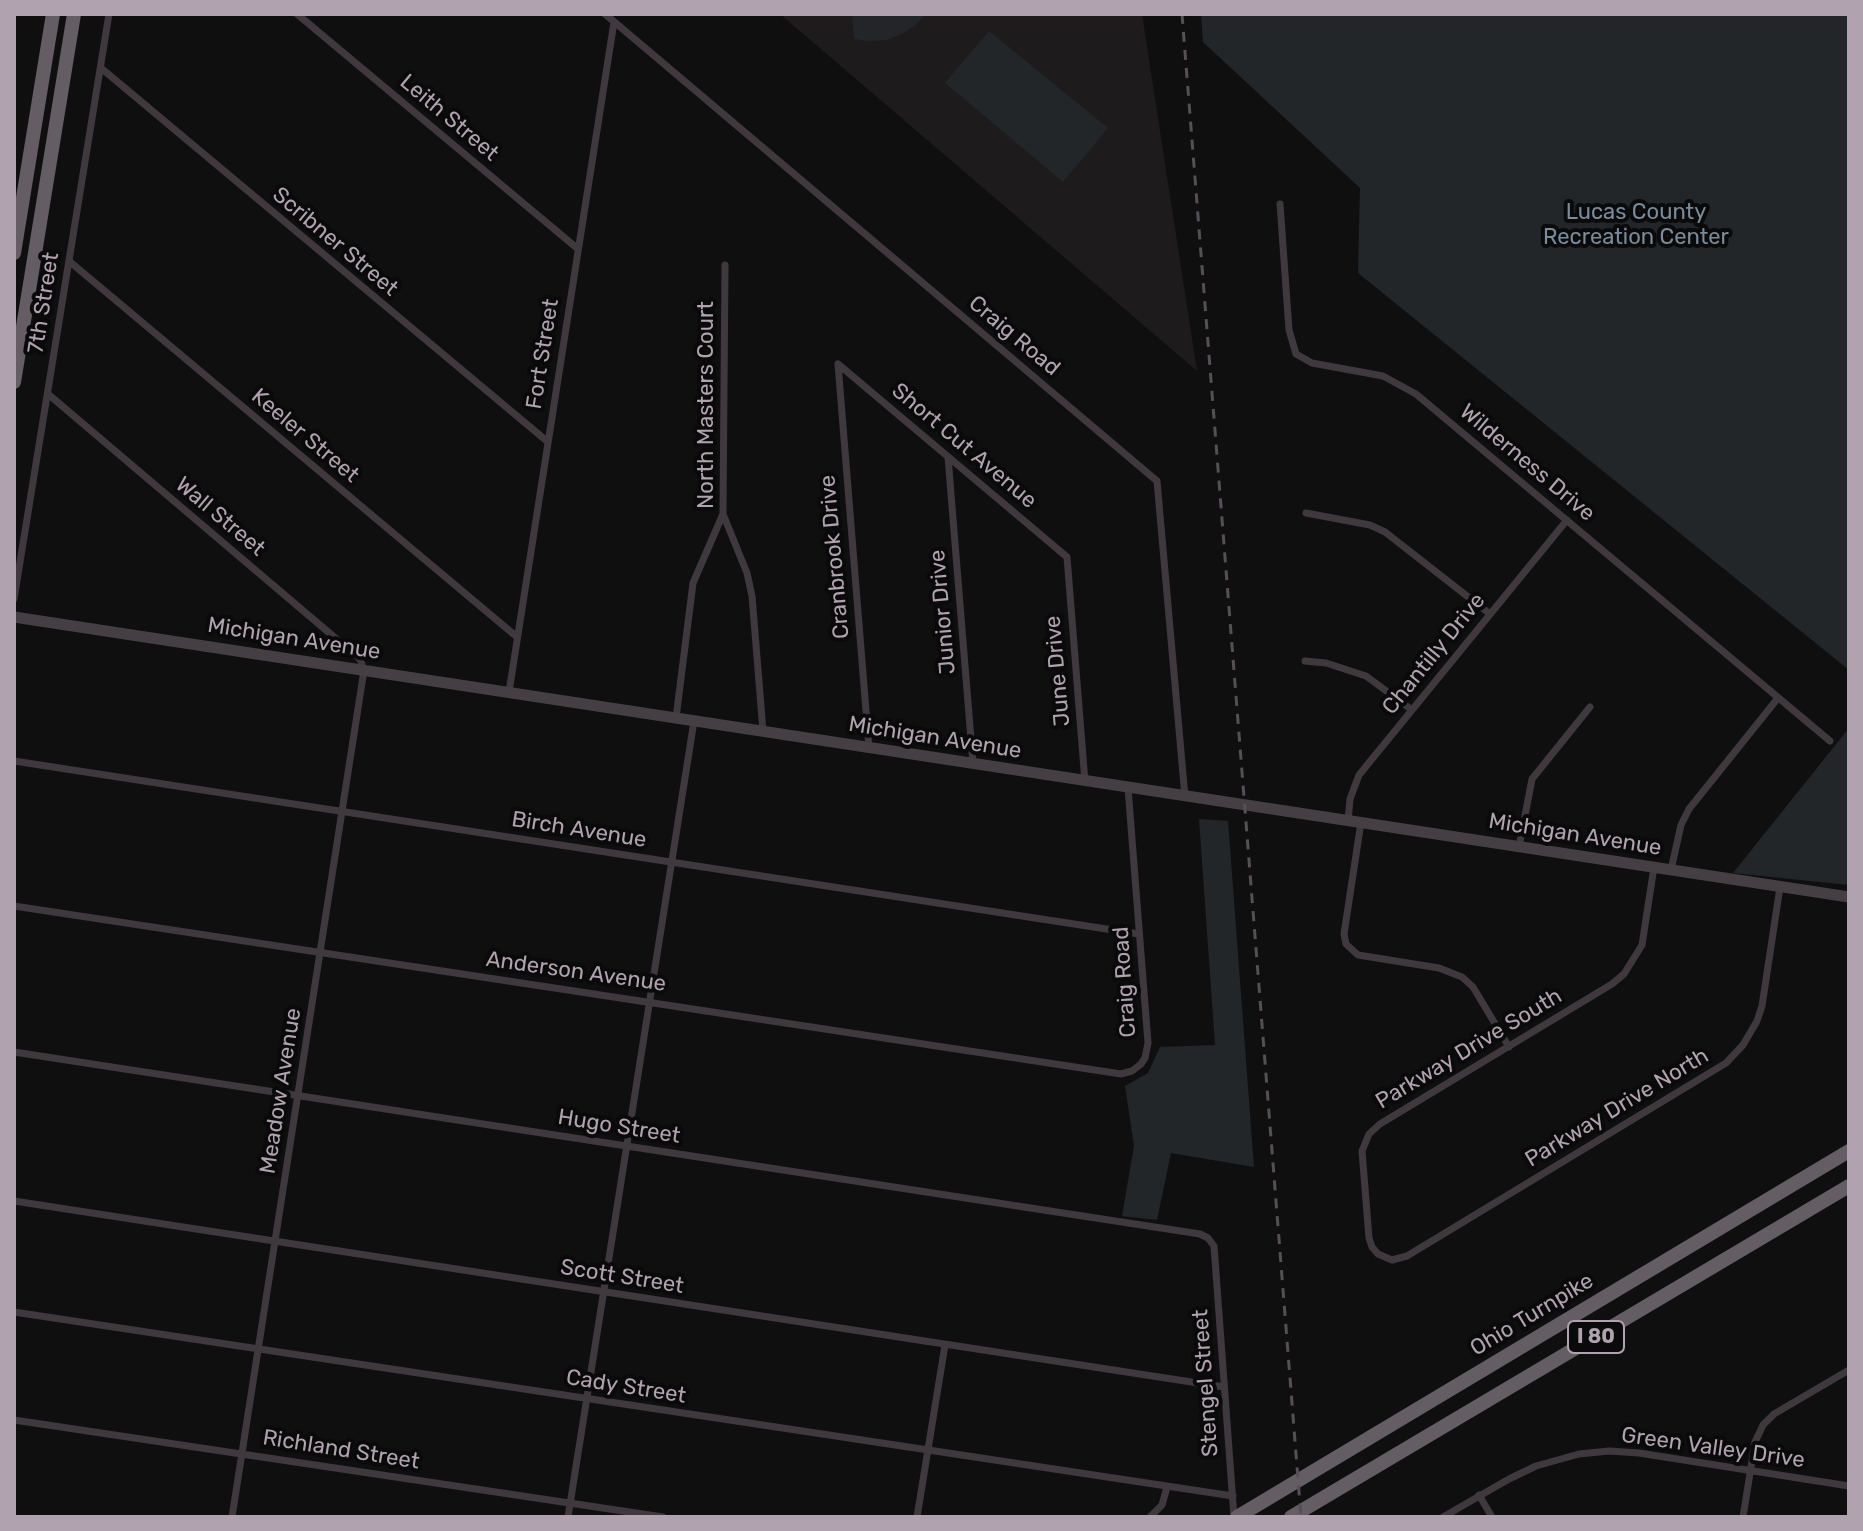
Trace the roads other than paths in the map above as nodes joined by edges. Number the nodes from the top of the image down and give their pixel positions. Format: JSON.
{"nodes":[{"id":1,"x":53,"y":14,"type":"edge"},
{"id":2,"x":74,"y":14,"type":"edge"},
{"id":3,"x":109,"y":14,"type":"edge"},
{"id":4,"x":297,"y":14,"type":"edge"},
{"id":5,"x":605,"y":14,"type":"edge"},
{"id":6,"x":614,"y":22,"type":"junction"},
{"id":7,"x":101,"y":68,"type":"junction"},
{"id":8,"x":1280,"y":204,"type":"dead end"},
{"id":9,"x":578,"y":249,"type":"junction"},
{"id":10,"x":14,"y":253,"type":"edge"},
{"id":11,"x":69,"y":261,"type":"junction"},
{"id":12,"x":725,"y":265,"type":"dead end"},
{"id":13,"x":838,"y":364,"type":"joint"},
{"id":14,"x":14,"y":382,"type":"edge"},
{"id":15,"x":48,"y":394,"type":"junction"},
{"id":16,"x":548,"y":442,"type":"junction"},
{"id":17,"x":948,"y":457,"type":"junction"},
{"id":18,"x":1306,"y":513,"type":"dead end"},
{"id":19,"x":723,"y":514,"type":"junction"},
{"id":20,"x":1567,"y":520,"type":"junction"},
{"id":21,"x":1067,"y":557,"type":"joint"},
{"id":22,"x":14,"y":599,"type":"edge"},
{"id":23,"x":1490,"y":614,"type":"junction"},
{"id":24,"x":14,"y":617,"type":"edge"},
{"id":25,"x":517,"y":637,"type":"junction"},
{"id":26,"x":1305,"y":661,"type":"dead end"},
{"id":27,"x":364,"y":670,"type":"junction"},
{"id":28,"x":509,"y":692,"type":"junction"},
{"id":29,"x":1778,"y":698,"type":"junction"},
{"id":30,"x":1590,"y":707,"type":"dead end"},
{"id":31,"x":1412,"y":710,"type":"junction"},
{"id":32,"x":676,"y":718,"type":"junction"},
{"id":33,"x":694,"y":721,"type":"junction"},
{"id":34,"x":763,"y":731,"type":"junction"},
{"id":35,"x":1830,"y":741,"type":"dead end"},
{"id":36,"x":869,"y":748,"type":"junction"},
{"id":37,"x":14,"y":761,"type":"edge"},
{"id":38,"x":973,"y":764,"type":"junction"},
{"id":39,"x":1085,"y":782,"type":"junction"},
{"id":40,"x":1128,"y":788,"type":"junction"},
{"id":41,"x":1185,"y":797,"type":"junction"},
{"id":42,"x":343,"y":811,"type":"junction"},
{"id":43,"x":1348,"y":821,"type":"junction"},
{"id":44,"x":1361,"y":822,"type":"junction"},
{"id":45,"x":1519,"y":847,"type":"junction"},
{"id":46,"x":671,"y":862,"type":"junction"},
{"id":47,"x":1654,"y":867,"type":"junction"},
{"id":48,"x":1671,"y":870,"type":"junction"},
{"id":49,"x":1780,"y":887,"type":"junction"},
{"id":50,"x":1849,"y":897,"type":"edge"},
{"id":51,"x":14,"y":906,"type":"edge"},
{"id":52,"x":1139,"y":934,"type":"junction"},
{"id":53,"x":321,"y":953,"type":"junction"},
{"id":54,"x":649,"y":1001,"type":"junction"},
{"id":55,"x":1509,"y":1047,"type":"junction"},
{"id":56,"x":14,"y":1052,"type":"edge"},
{"id":57,"x":1132,"y":1071,"type":"joint"},
{"id":58,"x":299,"y":1096,"type":"junction"},
{"id":59,"x":627,"y":1146,"type":"junction"},
{"id":60,"x":1849,"y":1151,"type":"edge"},
{"id":61,"x":1849,"y":1186,"type":"edge"},
{"id":62,"x":14,"y":1201,"type":"edge"},
{"id":63,"x":276,"y":1242,"type":"junction"},
{"id":64,"x":1214,"y":1246,"type":"joint"},
{"id":65,"x":1407,"y":1256,"type":"joint"},
{"id":66,"x":604,"y":1292,"type":"junction"},
{"id":67,"x":14,"y":1312,"type":"edge"},
{"id":68,"x":945,"y":1345,"type":"junction"},
{"id":69,"x":259,"y":1349,"type":"junction"},
{"id":70,"x":1849,"y":1370,"type":"edge"},
{"id":71,"x":1224,"y":1387,"type":"junction"},
{"id":72,"x":587,"y":1399,"type":"junction"},
{"id":73,"x":14,"y":1420,"type":"edge"},
{"id":74,"x":928,"y":1450,"type":"junction"},
{"id":75,"x":243,"y":1454,"type":"junction"},
{"id":76,"x":1751,"y":1470,"type":"junction"},
{"id":77,"x":1849,"y":1486,"type":"edge"},
{"id":78,"x":1167,"y":1487,"type":"junction"},
{"id":79,"x":1479,"y":1495,"type":"junction"},
{"id":80,"x":1233,"y":1496,"type":"junction"},
{"id":81,"x":570,"y":1503,"type":"junction"},
{"id":82,"x":232,"y":1517,"type":"edge"},
{"id":83,"x":568,"y":1517,"type":"edge"},
{"id":84,"x":663,"y":1517,"type":"edge"},
{"id":85,"x":917,"y":1517,"type":"edge"},
{"id":86,"x":1150,"y":1517,"type":"edge"},
{"id":87,"x":1236,"y":1517,"type":"edge"},
{"id":88,"x":1291,"y":1517,"type":"edge"},
{"id":89,"x":1443,"y":1517,"type":"edge"},
{"id":90,"x":1492,"y":1517,"type":"edge"},
{"id":91,"x":1743,"y":1517,"type":"edge"}],
"edges":[{"from":1,"to":10,"type":"highway"},
{"from":2,"to":14,"type":"highway"},
{"from":3,"to":7,"type":"street","name":"7th Street"},
{"from":4,"to":9,"type":"street","name":"Leith Street"},
{"from":5,"to":6,"type":"street","name":"Craig Road"},
{"from":6,"to":9,"type":"street","name":"Fort Street"},
{"from":6,"to":41,"type":"street","name":"Craig Road"},
{"from":7,"to":11,"type":"street","name":"7th Street"},
{"from":7,"to":16,"type":"street","name":"Scribner Street"},
{"from":8,"to":20,"type":"street","name":"Wilderness Drive"},
{"from":9,"to":16,"type":"street","name":"Fort Street"},
{"from":11,"to":15,"type":"street","name":"7th Street"},
{"from":11,"to":25,"type":"street","name":"Keeler Street"},
{"from":12,"to":19,"type":"street","name":"North Masters Court"},
{"from":13,"to":17,"type":"street","name":"Short Cut Avenue"},
{"from":13,"to":36,"type":"street","name":"Cranbrook Drive"},
{"from":15,"to":22,"type":"street","name":"7th Street"},
{"from":15,"to":27,"type":"street","name":"Wall Street"},
{"from":16,"to":25,"type":"street","name":"Fort Street"},
{"from":17,"to":21,"type":"street","name":"Short Cut Avenue"},
{"from":17,"to":38,"type":"street","name":"Junior Drive"},
{"from":18,"to":23,"type":"street"},
{"from":19,"to":32,"type":"street"},
{"from":19,"to":34,"type":"street","name":"North Masters Court"},
{"from":20,"to":23,"type":"street","name":"Chantilly Drive"},
{"from":20,"to":29,"type":"street","name":"Wilderness Drive"},
{"from":21,"to":39,"type":"street","name":"June Drive"},
{"from":23,"to":31,"type":"street","name":"Chantilly Drive"},
{"from":24,"to":27,"type":"street","name":"Michigan Avenue"},
{"from":25,"to":28,"type":"street","name":"Fort Street"},
{"from":26,"to":31,"type":"street"},
{"from":27,"to":28,"type":"street","name":"Michigan Avenue"},
{"from":27,"to":42,"type":"street","name":"Meadow Avenue"},
{"from":28,"to":32,"type":"street","name":"Michigan Avenue"},
{"from":29,"to":35,"type":"street","name":"Wilderness Drive"},
{"from":29,"to":48,"type":"street"},
{"from":30,"to":45,"type":"street"},
{"from":31,"to":43,"type":"street","name":"Chantilly Drive"},
{"from":32,"to":33,"type":"street","name":"Michigan Avenue"},
{"from":33,"to":34,"type":"street","name":"Michigan Avenue"},
{"from":33,"to":46,"type":"street"},
{"from":34,"to":36,"type":"street","name":"Michigan Avenue"},
{"from":36,"to":38,"type":"street","name":"Michigan Avenue"},
{"from":37,"to":42,"type":"street","name":"Birch Avenue"},
{"from":38,"to":39,"type":"street","name":"Michigan Avenue"},
{"from":39,"to":40,"type":"street","name":"Michigan Avenue"},
{"from":40,"to":41,"type":"street","name":"Michigan Avenue"},
{"from":40,"to":52,"type":"street","name":"Craig Road"},
{"from":41,"to":43,"type":"street","name":"Michigan Avenue"},
{"from":42,"to":46,"type":"street","name":"Birch Avenue"},
{"from":42,"to":53,"type":"street","name":"Meadow Avenue"},
{"from":43,"to":44,"type":"street","name":"Michigan Avenue"},
{"from":44,"to":45,"type":"street","name":"Michigan Avenue"},
{"from":44,"to":55,"type":"street"},
{"from":45,"to":47,"type":"street","name":"Michigan Avenue"},
{"from":46,"to":52,"type":"street","name":"Birch Avenue"},
{"from":46,"to":54,"type":"street"},
{"from":47,"to":48,"type":"street","name":"Michigan Avenue"},
{"from":47,"to":55,"type":"street","name":"Parkway Drive South"},
{"from":48,"to":49,"type":"street","name":"Michigan Avenue"},
{"from":49,"to":50,"type":"street","name":"Michigan Avenue"},
{"from":49,"to":65,"type":"street","name":"Parkway Drive North"},
{"from":51,"to":53,"type":"street","name":"Anderson Avenue"},
{"from":52,"to":57,"type":"street","name":"Craig Road"},
{"from":53,"to":54,"type":"street","name":"Anderson Avenue"},
{"from":53,"to":58,"type":"street","name":"Meadow Avenue"},
{"from":54,"to":57,"type":"street","name":"Anderson Avenue"},
{"from":54,"to":59,"type":"street"},
{"from":55,"to":65,"type":"street","name":"Parkway Drive South"},
{"from":56,"to":58,"type":"street","name":"Hugo Street"},
{"from":58,"to":59,"type":"street","name":"Hugo Street"},
{"from":58,"to":63,"type":"street","name":"Meadow Avenue"},
{"from":59,"to":64,"type":"street","name":"Hugo Street"},
{"from":59,"to":66,"type":"street"},
{"from":60,"to":87,"type":"highway","name":"Ohio Turnpike","number":"I 80"},
{"from":61,"to":88,"type":"highway","number":"I 80"},
{"from":62,"to":63,"type":"street","name":"Scott Street"},
{"from":63,"to":66,"type":"street","name":"Scott Street"},
{"from":63,"to":69,"type":"street","name":"Meadow Avenue"},
{"from":64,"to":71,"type":"street","name":"Stengel Street"},
{"from":66,"to":68,"type":"street","name":"Scott Street"},
{"from":66,"to":72,"type":"street"},
{"from":67,"to":69,"type":"street","name":"Cady Street"},
{"from":68,"to":71,"type":"street","name":"Scott Street"},
{"from":68,"to":74,"type":"street"},
{"from":69,"to":72,"type":"street","name":"Cady Street"},
{"from":69,"to":75,"type":"street","name":"Meadow Avenue"},
{"from":70,"to":76,"type":"street"},
{"from":71,"to":80,"type":"street","name":"Stengel Street"},
{"from":72,"to":74,"type":"street","name":"Cady Street"},
{"from":72,"to":81,"type":"street"},
{"from":73,"to":75,"type":"street","name":"Richland Street"},
{"from":74,"to":78,"type":"street","name":"Cady Street"},
{"from":74,"to":85,"type":"street"},
{"from":75,"to":81,"type":"street","name":"Richland Street"},
{"from":75,"to":82,"type":"street","name":"Meadow Avenue"},
{"from":76,"to":77,"type":"street","name":"Green Valley Drive"},
{"from":76,"to":79,"type":"street","name":"Green Valley Drive"},
{"from":76,"to":91,"type":"street"},
{"from":78,"to":80,"type":"street","name":"Cady Street"},
{"from":78,"to":86,"type":"street"},
{"from":79,"to":89,"type":"street","name":"Green Valley Drive"},
{"from":79,"to":90,"type":"street"},
{"from":80,"to":87,"type":"street","name":"Stengel Street"},
{"from":81,"to":83,"type":"street"},
{"from":81,"to":84,"type":"street","name":"Richland Street"}]}
